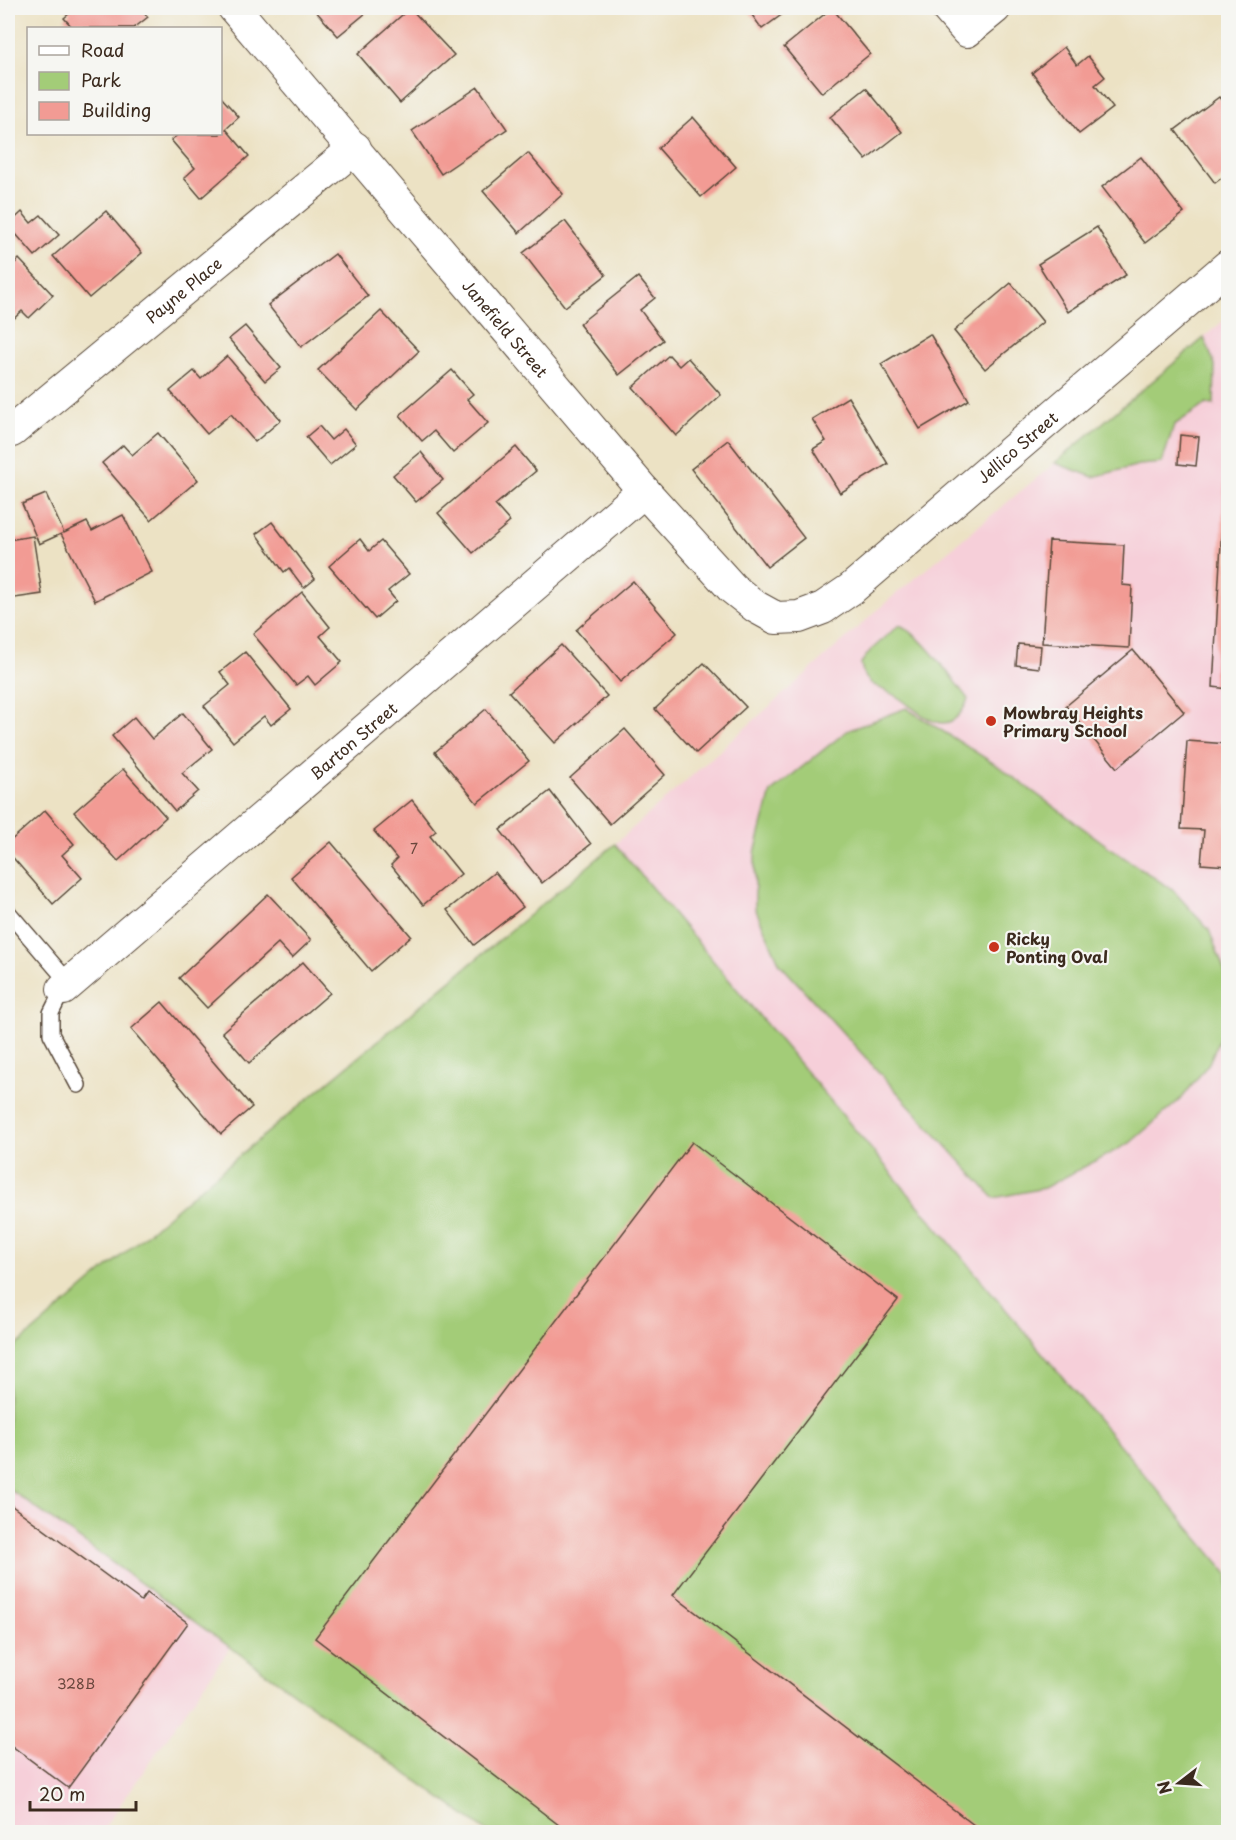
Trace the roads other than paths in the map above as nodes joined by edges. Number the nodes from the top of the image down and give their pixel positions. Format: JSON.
{"nodes":[{"id":1,"x":234,"y":8,"type":"edge"},
{"id":2,"x":947,"y":8,"type":"edge"},
{"id":3,"x":995,"y":8,"type":"edge"},
{"id":4,"x":354,"y":148,"type":"junction"},
{"id":5,"x":1228,"y":266,"type":"edge"},
{"id":6,"x":12,"y":431,"type":"dead end"},
{"id":7,"x":644,"y":491,"type":"junction"},
{"id":8,"x":799,"y":617,"type":"joint"},
{"id":9,"x":8,"y":912,"type":"edge"},
{"id":10,"x":66,"y":986,"type":"junction"},
{"id":11,"x":78,"y":1085,"type":"dead end"}],
"edges":[{"from":1,"to":4,"type":"street","name":"Janefield Street"},
{"from":2,"to":3,"type":"street"},
{"from":4,"to":6,"type":"street","name":"Payne Place"},
{"from":4,"to":7,"type":"street","name":"Janefield Street"},
{"from":5,"to":8,"type":"street","name":"Jellico Street"},
{"from":7,"to":8,"type":"street","name":"Janefield Street"},
{"from":7,"to":10,"type":"street","name":"Barton Street"},
{"from":9,"to":10,"type":"lane"},
{"from":10,"to":11,"type":"lane"}]}
